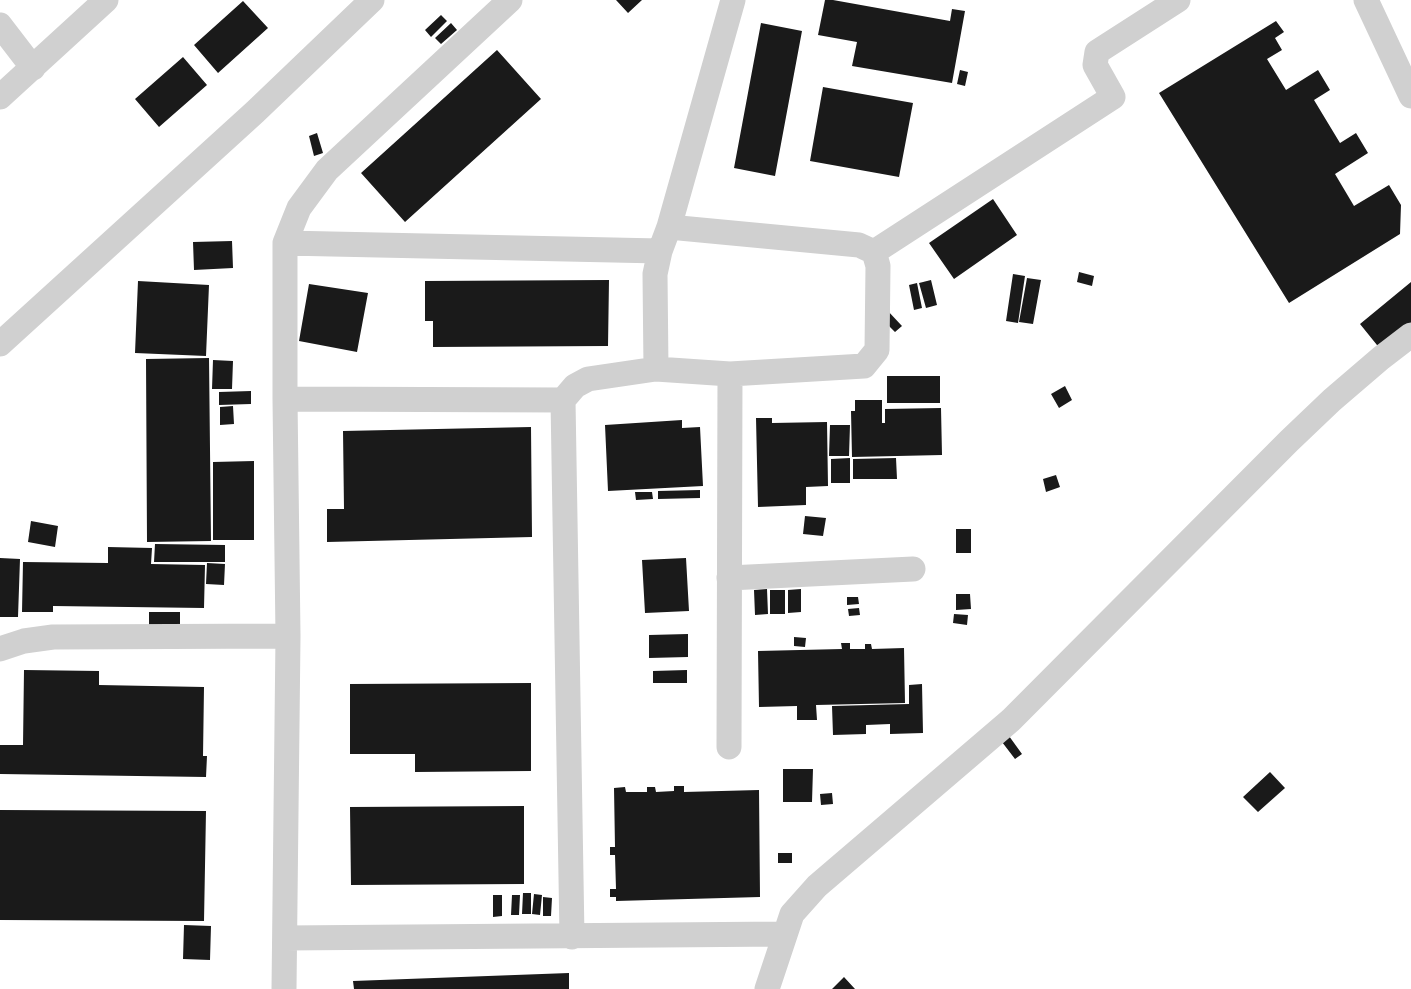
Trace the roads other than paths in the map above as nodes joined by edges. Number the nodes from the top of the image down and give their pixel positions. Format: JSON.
{"nodes":[{"id":1,"x":106,"y":0,"type":"edge"},
{"id":2,"x":372,"y":0,"type":"edge"},
{"id":3,"x":510,"y":0,"type":"edge"},
{"id":4,"x":733,"y":0,"type":"edge"},
{"id":5,"x":1178,"y":0,"type":"edge"},
{"id":6,"x":1366,"y":0,"type":"edge"},
{"id":7,"x":0,"y":25,"type":"edge"},
{"id":8,"x":33,"y":68,"type":"junction"},
{"id":9,"x":1411,"y":96,"type":"edge"},
{"id":10,"x":0,"y":97,"type":"edge"},
{"id":11,"x":669,"y":227,"type":"junction"},
{"id":12,"x":285,"y":243,"type":"junction"},
{"id":13,"x":660,"y":251,"type":"junction"},
{"id":14,"x":874,"y":252,"type":"junction"},
{"id":15,"x":1411,"y":335,"type":"edge"},
{"id":16,"x":0,"y":344,"type":"edge"},
{"id":17,"x":656,"y":370,"type":"junction"},
{"id":18,"x":730,"y":374,"type":"junction"},
{"id":19,"x":285,"y":399,"type":"junction"},
{"id":20,"x":563,"y":400,"type":"junction"},
{"id":21,"x":913,"y":568,"type":"dead end"},
{"id":22,"x":730,"y":578,"type":"junction"},
{"id":23,"x":288,"y":636,"type":"junction"},
{"id":24,"x":0,"y":649,"type":"edge"},
{"id":25,"x":729,"y":747,"type":"dead end"},
{"id":26,"x":785,"y":934,"type":"junction"},
{"id":27,"x":572,"y":936,"type":"junction"},
{"id":28,"x":285,"y":938,"type":"junction"},
{"id":29,"x":284,"y":989,"type":"edge"},
{"id":30,"x":768,"y":989,"type":"edge"}],
"edges":[{"from":1,"to":8,"type":"street"},
{"from":2,"to":16,"type":"street"},
{"from":3,"to":12,"type":"street"},
{"from":4,"to":11,"type":"street"},
{"from":5,"to":14,"type":"street"},
{"from":6,"to":9,"type":"street"},
{"from":7,"to":8,"type":"street"},
{"from":8,"to":10,"type":"street"},
{"from":11,"to":13,"type":"street"},
{"from":11,"to":14,"type":"street"},
{"from":12,"to":13,"type":"street"},
{"from":12,"to":19,"type":"street"},
{"from":13,"to":17,"type":"street"},
{"from":14,"to":18,"type":"street"},
{"from":15,"to":26,"type":"street"},
{"from":17,"to":18,"type":"street"},
{"from":17,"to":20,"type":"street"},
{"from":18,"to":22,"type":"street"},
{"from":19,"to":20,"type":"street"},
{"from":19,"to":23,"type":"street"},
{"from":20,"to":27,"type":"street"},
{"from":21,"to":22,"type":"street"},
{"from":22,"to":25,"type":"street"},
{"from":23,"to":24,"type":"street"},
{"from":23,"to":28,"type":"street"},
{"from":26,"to":27,"type":"street"},
{"from":26,"to":30,"type":"street"},
{"from":27,"to":28,"type":"street"},
{"from":28,"to":29,"type":"street"}]}
